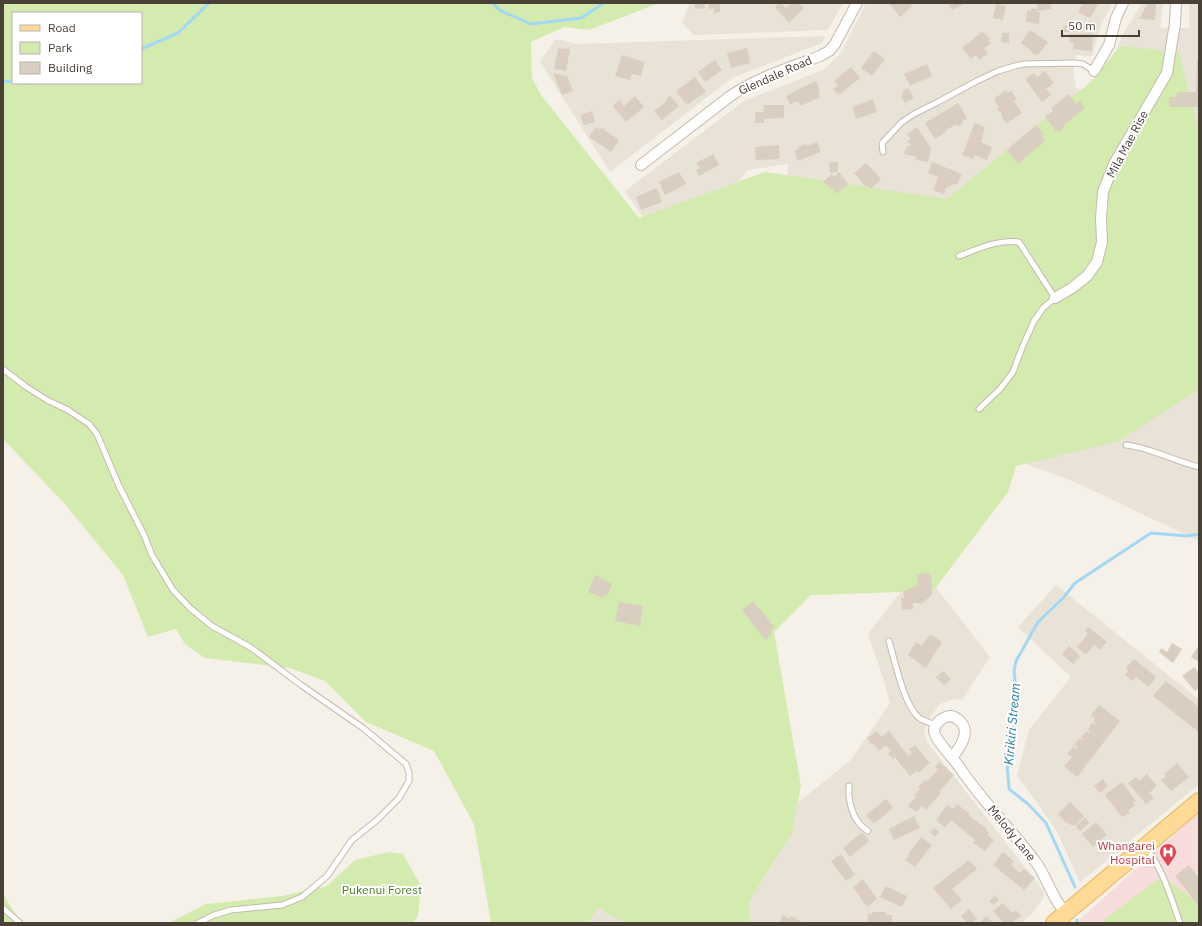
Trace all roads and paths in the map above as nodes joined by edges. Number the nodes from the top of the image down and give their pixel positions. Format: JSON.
{"nodes":[{"id":1,"x":857,"y":3,"type":"edge"},
{"id":2,"x":1123,"y":3,"type":"edge"},
{"id":3,"x":1176,"y":3,"type":"edge"},
{"id":4,"x":1094,"y":71,"type":"joint"},
{"id":5,"x":883,"y":152,"type":"dead end"},
{"id":6,"x":641,"y":165,"type":"dead end"},
{"id":7,"x":958,"y":256,"type":"dead end"},
{"id":8,"x":1055,"y":298,"type":"junction"},
{"id":9,"x":3,"y":369,"type":"edge"},
{"id":10,"x":979,"y":409,"type":"dead end"},
{"id":11,"x":1126,"y":445,"type":"dead end"},
{"id":12,"x":1199,"y":467,"type":"edge"},
{"id":13,"x":889,"y":641,"type":"dead end"},
{"id":14,"x":936,"y":725,"type":"junction"},
{"id":15,"x":952,"y":758,"type":"junction"},
{"id":16,"x":849,"y":786,"type":"dead end"},
{"id":17,"x":1199,"y":801,"type":"edge"},
{"id":18,"x":868,"y":831,"type":"dead end"},
{"id":19,"x":1145,"y":846,"type":"junction"},
{"id":20,"x":3,"y":908,"type":"edge"},
{"id":21,"x":1066,"y":913,"type":"junction"},
{"id":22,"x":20,"y":923,"type":"edge"},
{"id":23,"x":198,"y":923,"type":"edge"},
{"id":24,"x":1054,"y":923,"type":"edge"},
{"id":25,"x":1180,"y":923,"type":"edge"}],
"edges":[{"from":1,"to":6,"type":"street","name":"Glendale Road"},
{"from":2,"to":4,"type":"street"},
{"from":3,"to":8,"type":"street","name":"Mila Mae Rise"},
{"from":4,"to":5,"type":"lane"},
{"from":7,"to":8,"type":"lane"},
{"from":8,"to":10,"type":"lane","name":"Mila Mae Rise"},
{"from":9,"to":23,"type":"lane"},
{"from":11,"to":12,"type":"lane"},
{"from":13,"to":14,"type":"lane"},
{"from":14,"to":15,"type":"street","name":"Melody Lane"},
{"from":14,"to":15,"type":"street"},
{"from":15,"to":21,"type":"street","name":"Melody Lane"},
{"from":16,"to":18,"type":"lane"},
{"from":17,"to":19,"type":"main road"},
{"from":19,"to":21,"type":"main road"},
{"from":19,"to":25,"type":"lane"},
{"from":20,"to":22,"type":"lane"},
{"from":21,"to":24,"type":"main road"}]}
